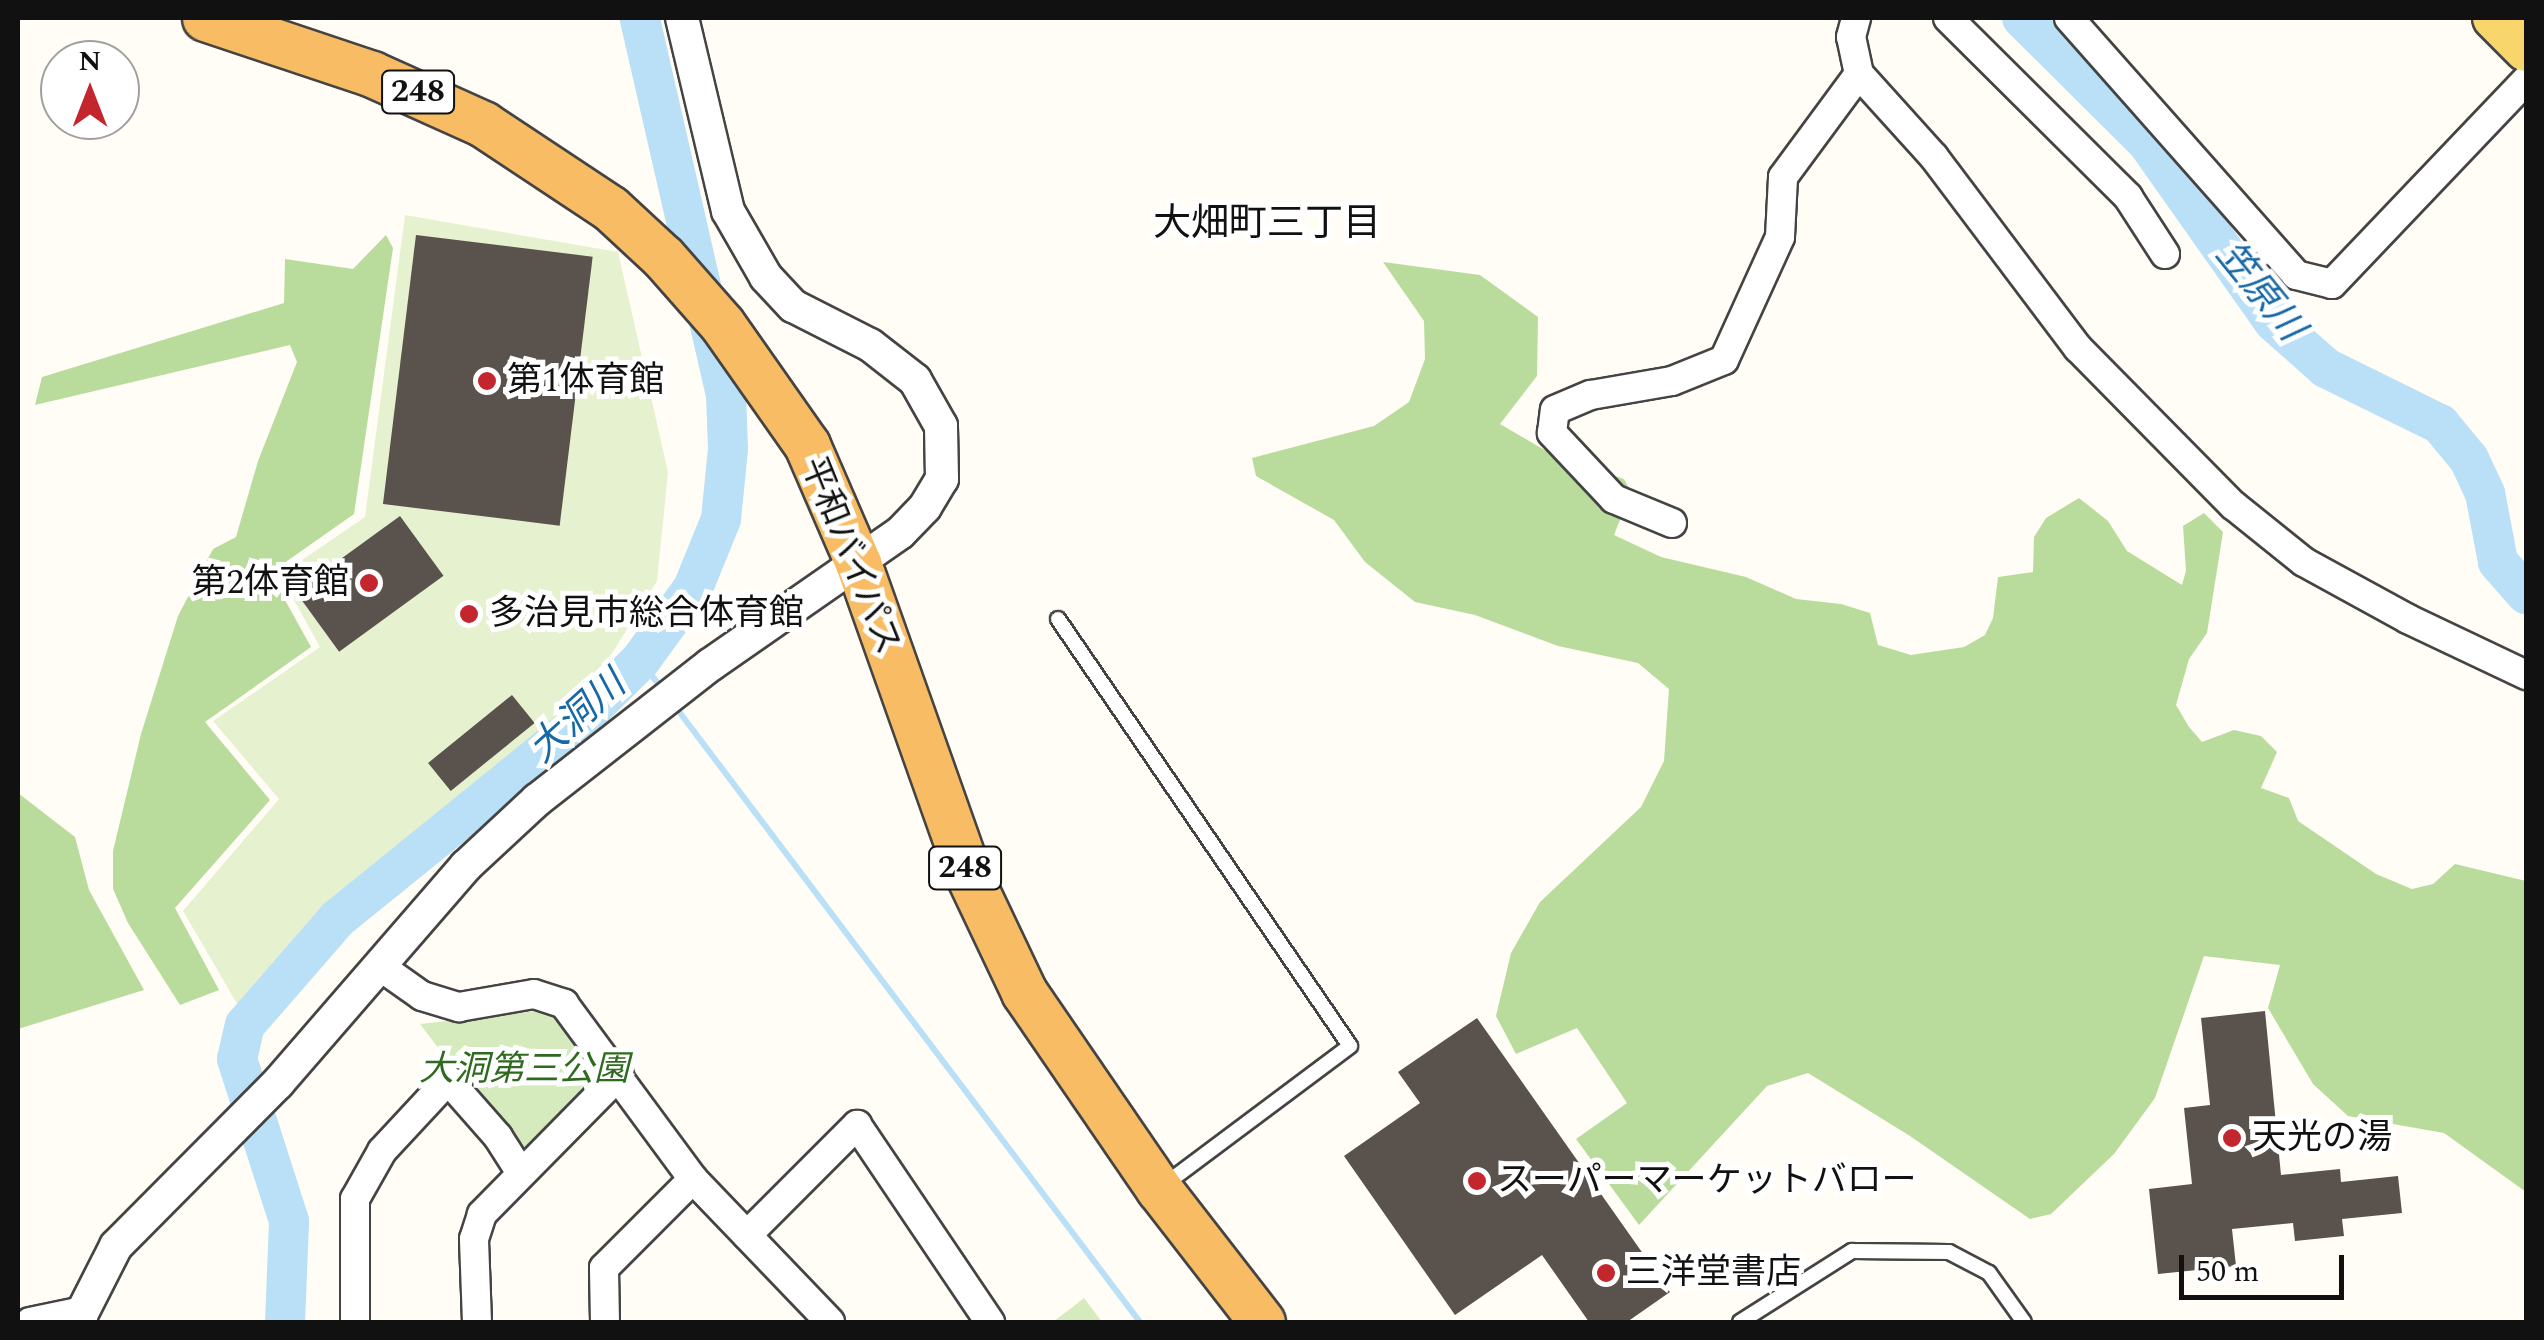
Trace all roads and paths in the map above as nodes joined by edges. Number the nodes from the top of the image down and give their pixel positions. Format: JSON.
{"nodes":[{"id":1,"x":205,"y":18,"type":"edge"},
{"id":2,"x":682,"y":18,"type":"edge"},
{"id":3,"x":1856,"y":18,"type":"edge"},
{"id":4,"x":1948,"y":18,"type":"edge"},
{"id":5,"x":2069,"y":18,"type":"edge"},
{"id":6,"x":2494,"y":18,"type":"edge"},
{"id":7,"x":2526,"y":50,"type":"edge"},
{"id":8,"x":1859,"y":74,"type":"junction"},
{"id":9,"x":2526,"y":80,"type":"edge"},
{"id":10,"x":2166,"y":254,"type":"dead end"},
{"id":11,"x":1672,"y":524,"type":"dead end"},
{"id":12,"x":858,"y":563,"type":"junction"},
{"id":13,"x":1058,"y":619,"type":"dead end"},
{"id":14,"x":2526,"y":675,"type":"edge"},
{"id":15,"x":380,"y":968,"type":"junction"},
{"id":16,"x":620,"y":1075,"type":"junction"},
{"id":17,"x":521,"y":1173,"type":"junction"},
{"id":18,"x":694,"y":1179,"type":"junction"},
{"id":19,"x":1159,"y":1188,"type":"junction"},
{"id":20,"x":747,"y":1235,"type":"junction"},
{"id":21,"x":83,"y":1317,"type":"edge"},
{"id":22,"x":30,"y":1322,"type":"edge"},
{"id":23,"x":355,"y":1322,"type":"edge"},
{"id":24,"x":477,"y":1322,"type":"edge"},
{"id":25,"x":605,"y":1322,"type":"edge"},
{"id":26,"x":830,"y":1322,"type":"edge"},
{"id":27,"x":990,"y":1322,"type":"edge"},
{"id":28,"x":1262,"y":1322,"type":"edge"},
{"id":29,"x":1740,"y":1322,"type":"edge"},
{"id":30,"x":2024,"y":1322,"type":"edge"}],
"edges":[{"from":1,"to":12,"type":"highway","name":"平和バイパス","number":"248"},
{"from":2,"to":12,"type":"street"},
{"from":3,"to":8,"type":"street"},
{"from":4,"to":10,"type":"street"},
{"from":5,"to":9,"type":"street"},
{"from":6,"to":7,"type":"main road"},
{"from":8,"to":11,"type":"street"},
{"from":8,"to":14,"type":"street"},
{"from":12,"to":15,"type":"street"},
{"from":12,"to":19,"type":"highway","name":"平和バイパス","number":"248"},
{"from":13,"to":19,"type":"lane"},
{"from":15,"to":16,"type":"street"},
{"from":15,"to":21,"type":"street"},
{"from":16,"to":17,"type":"street"},
{"from":16,"to":18,"type":"street"},
{"from":17,"to":23,"type":"street"},
{"from":17,"to":24,"type":"street"},
{"from":18,"to":20,"type":"street"},
{"from":18,"to":25,"type":"street"},
{"from":19,"to":28,"type":"highway","name":"平和バイパス","number":"248"},
{"from":20,"to":26,"type":"street"},
{"from":20,"to":27,"type":"street"},
{"from":21,"to":22,"type":"street"},
{"from":29,"to":30,"type":"lane"}]}
